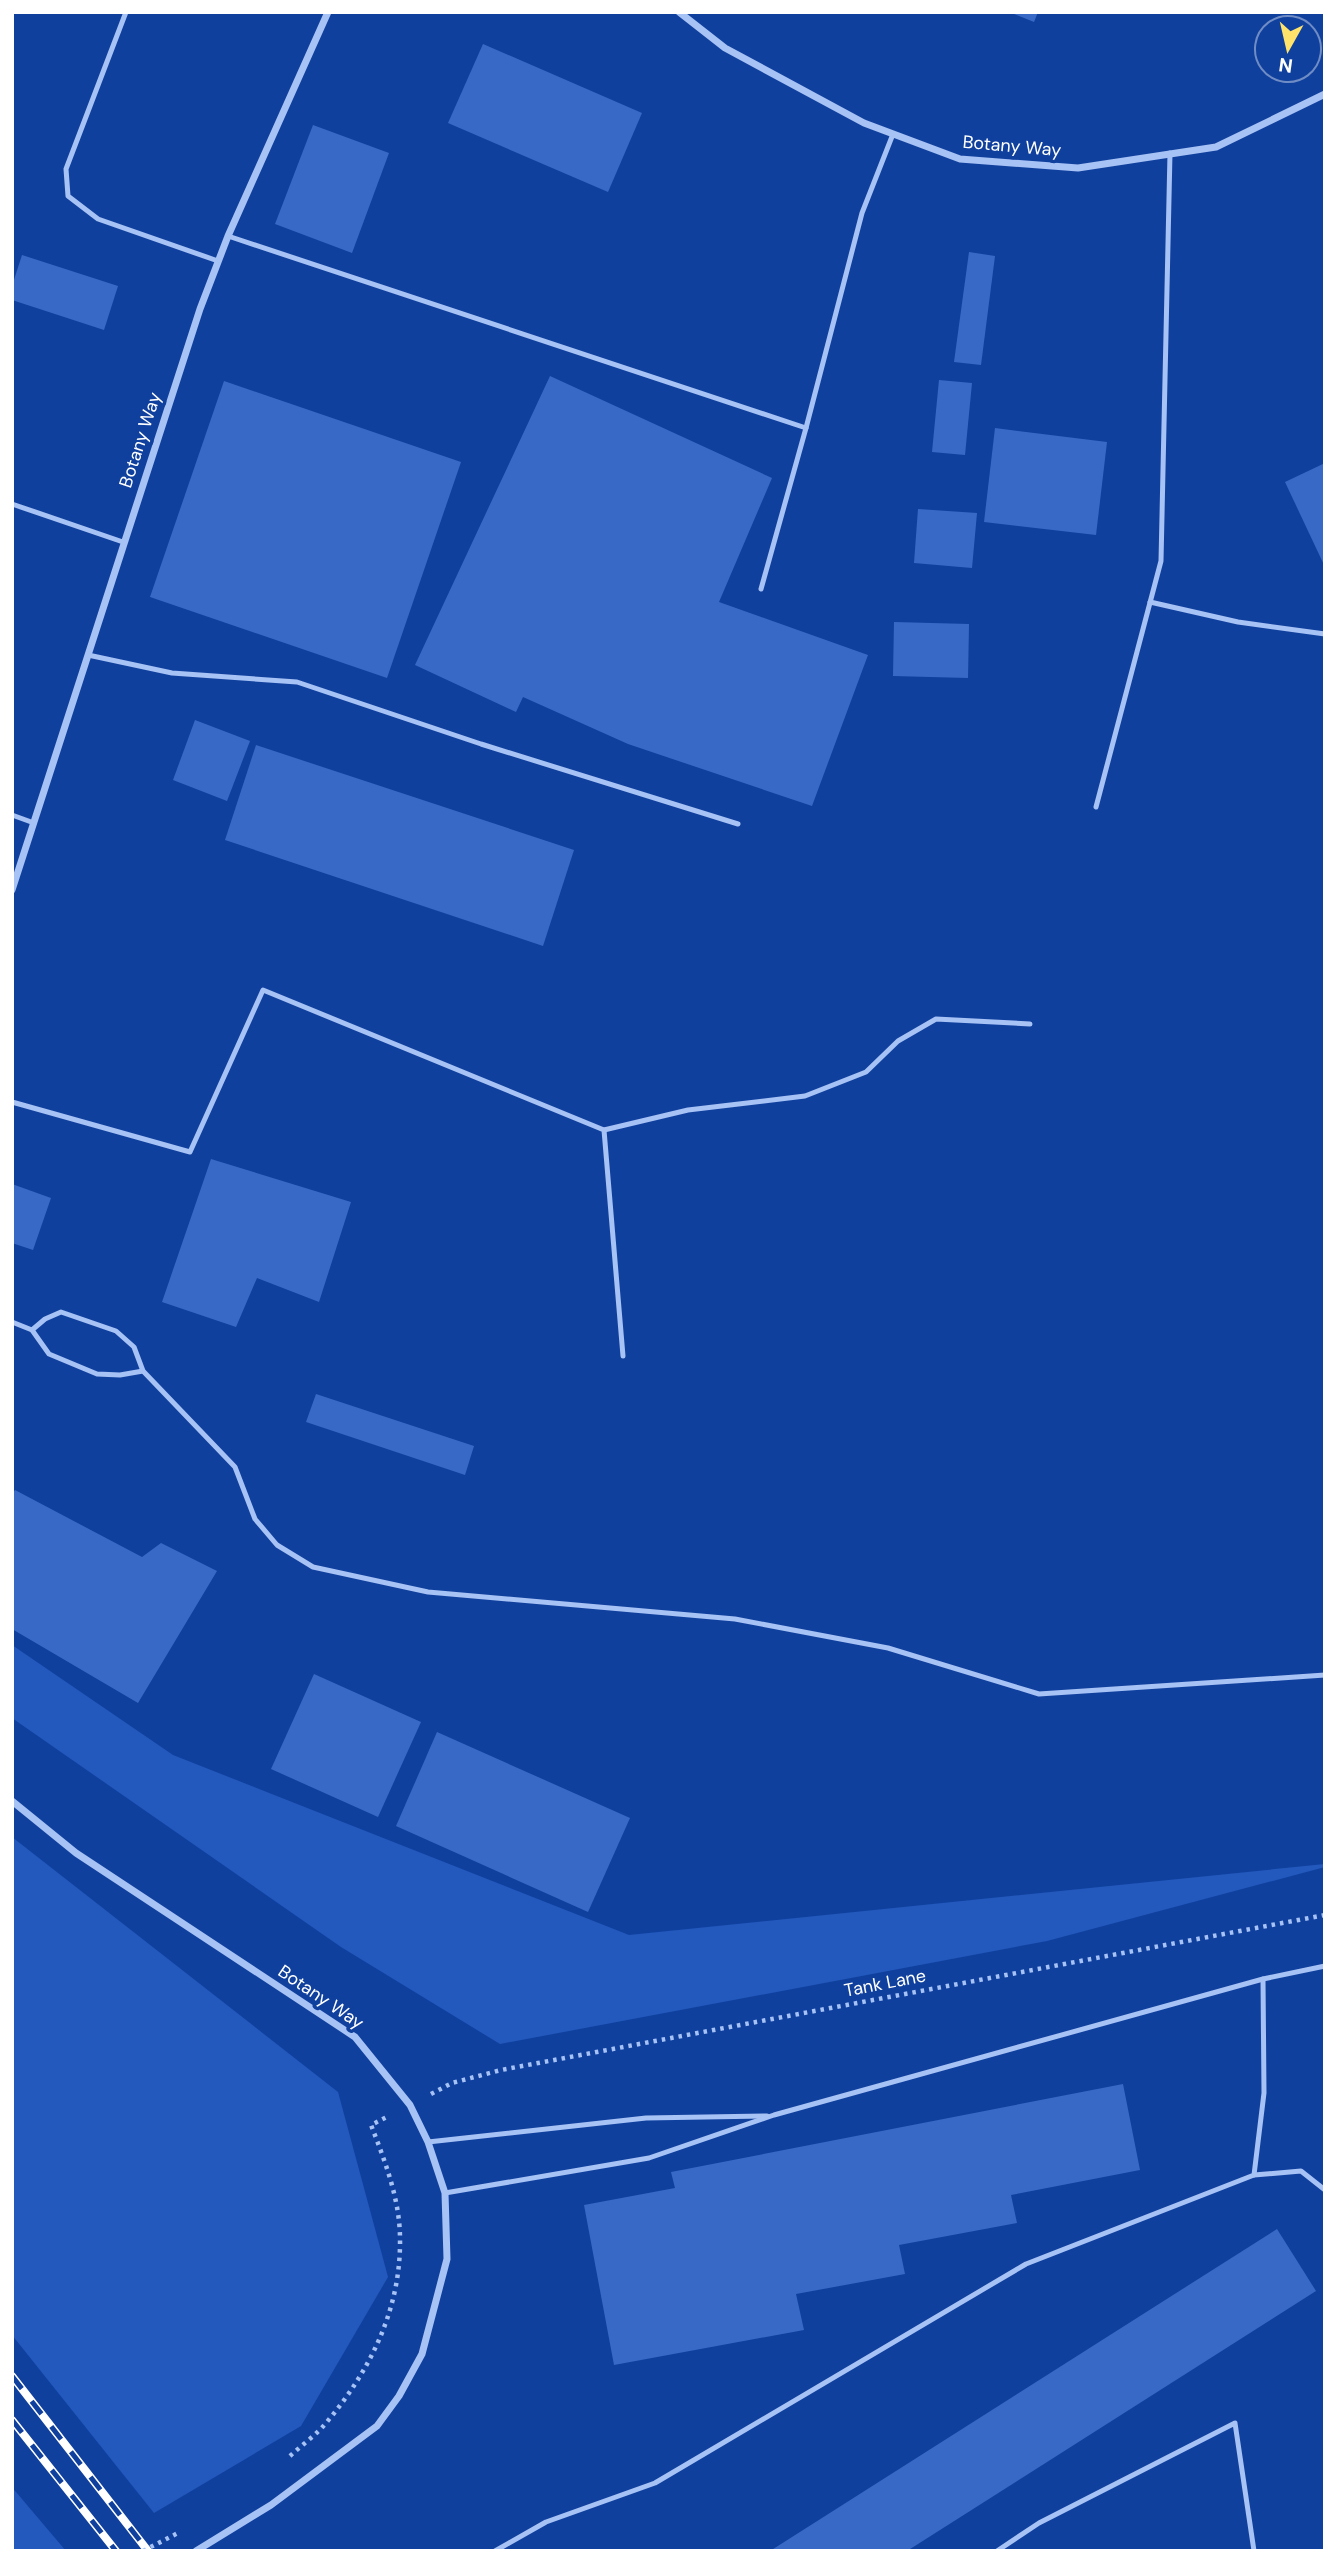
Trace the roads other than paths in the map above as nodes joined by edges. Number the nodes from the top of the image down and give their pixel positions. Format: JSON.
{"nodes":[{"id":1,"x":126,"y":12,"type":"edge"},
{"id":2,"x":328,"y":12,"type":"edge"},
{"id":3,"x":679,"y":12,"type":"edge"},
{"id":4,"x":1325,"y":94,"type":"edge"},
{"id":5,"x":893,"y":134,"type":"junction"},
{"id":6,"x":1170,"y":153,"type":"junction"},
{"id":7,"x":228,"y":236,"type":"junction"},
{"id":8,"x":218,"y":261,"type":"junction"},
{"id":9,"x":806,"y":428,"type":"junction"},
{"id":10,"x":12,"y":504,"type":"edge"},
{"id":11,"x":123,"y":542,"type":"junction"},
{"id":12,"x":761,"y":589,"type":"dead end"},
{"id":13,"x":1150,"y":602,"type":"junction"},
{"id":14,"x":1325,"y":634,"type":"edge"},
{"id":15,"x":88,"y":655,"type":"junction"},
{"id":16,"x":1096,"y":807,"type":"dead end"},
{"id":17,"x":12,"y":815,"type":"edge"},
{"id":18,"x":34,"y":823,"type":"junction"},
{"id":19,"x":738,"y":824,"type":"dead end"},
{"id":20,"x":12,"y":890,"type":"edge"},
{"id":21,"x":1030,"y":1024,"type":"dead end"},
{"id":22,"x":12,"y":1102,"type":"edge"},
{"id":23,"x":604,"y":1130,"type":"junction"},
{"id":24,"x":12,"y":1322,"type":"edge"},
{"id":25,"x":32,"y":1329,"type":"junction"},
{"id":26,"x":623,"y":1356,"type":"dead end"},
{"id":27,"x":143,"y":1371,"type":"junction"},
{"id":28,"x":1325,"y":1675,"type":"edge"},
{"id":29,"x":12,"y":1801,"type":"edge"},
{"id":30,"x":1325,"y":1966,"type":"edge"},
{"id":31,"x":1263,"y":1979,"type":"junction"},
{"id":32,"x":774,"y":2115,"type":"junction"},
{"id":33,"x":428,"y":2142,"type":"junction"},
{"id":34,"x":1254,"y":2175,"type":"junction"},
{"id":35,"x":1325,"y":2190,"type":"edge"},
{"id":36,"x":445,"y":2193,"type":"junction"},
{"id":37,"x":196,"y":2551,"type":"edge"},
{"id":38,"x":495,"y":2551,"type":"edge"},
{"id":39,"x":997,"y":2551,"type":"edge"},
{"id":40,"x":1254,"y":2551,"type":"edge"}],
"edges":[{"from":1,"to":8,"type":"lane"},
{"from":2,"to":7,"type":"street","name":"Botany Way"},
{"from":3,"to":5,"type":"street","name":"Botany Way"},
{"from":4,"to":6,"type":"street","name":"Botany Way"},
{"from":5,"to":6,"type":"street","name":"Botany Way"},
{"from":5,"to":9,"type":"lane"},
{"from":6,"to":13,"type":"lane"},
{"from":7,"to":8,"type":"street","name":"Botany Way"},
{"from":7,"to":9,"type":"lane"},
{"from":8,"to":11,"type":"street","name":"Botany Way"},
{"from":9,"to":12,"type":"lane"},
{"from":10,"to":11,"type":"lane"},
{"from":11,"to":15,"type":"street","name":"Botany Way"},
{"from":13,"to":14,"type":"lane"},
{"from":13,"to":16,"type":"lane"},
{"from":15,"to":18,"type":"street","name":"Botany Way"},
{"from":15,"to":19,"type":"lane"},
{"from":17,"to":18,"type":"lane"},
{"from":18,"to":20,"type":"street","name":"Botany Way"},
{"from":21,"to":23,"type":"lane"},
{"from":22,"to":23,"type":"lane"},
{"from":23,"to":26,"type":"lane"},
{"from":24,"to":25,"type":"lane"},
{"from":25,"to":27,"type":"lane"},
{"from":25,"to":27,"type":"lane"},
{"from":27,"to":28,"type":"lane"},
{"from":29,"to":33,"type":"street","name":"Botany Way"},
{"from":30,"to":31,"type":"lane"},
{"from":31,"to":32,"type":"lane"},
{"from":31,"to":34,"type":"lane"},
{"from":32,"to":33,"type":"lane"},
{"from":32,"to":36,"type":"lane"},
{"from":33,"to":36,"type":"street","name":"Botany Way"},
{"from":34,"to":35,"type":"lane"},
{"from":34,"to":38,"type":"lane"},
{"from":36,"to":37,"type":"street","name":"Botany Way"},
{"from":39,"to":40,"type":"lane"}]}
